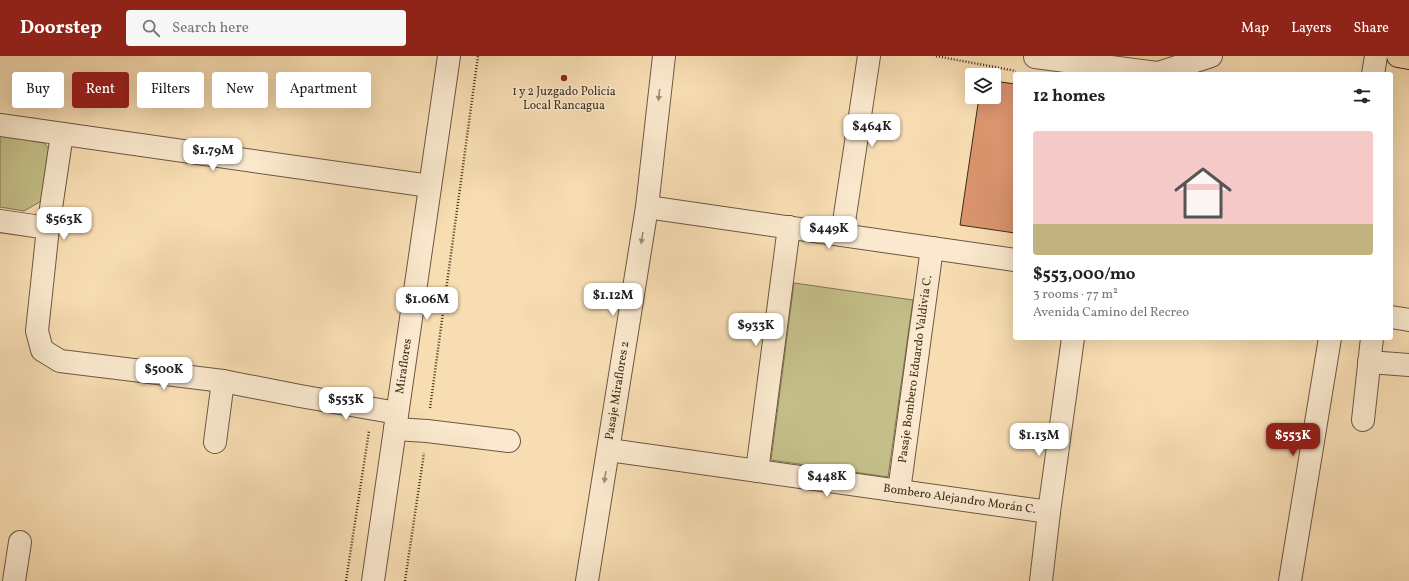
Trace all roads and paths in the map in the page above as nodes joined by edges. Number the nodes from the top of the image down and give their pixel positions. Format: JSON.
{"nodes":[{"id":1,"x":449,"y":56,"type":"edge"},
{"id":2,"x":478,"y":56,"type":"edge"},
{"id":3,"x":664,"y":56,"type":"edge"},
{"id":4,"x":869,"y":56,"type":"edge"},
{"id":5,"x":936,"y":56,"type":"edge"},
{"id":6,"x":1211,"y":56,"type":"edge"},
{"id":7,"x":1376,"y":56,"type":"edge"},
{"id":8,"x":1398,"y":56,"type":"edge"},
{"id":9,"x":1409,"y":58,"type":"edge"},
{"id":10,"x":1029,"y":62,"type":"edge"},
{"id":11,"x":1050,"y":72,"type":"edge"},
{"id":12,"x":1135,"y":72,"type":"edge"},
{"id":13,"x":1162,"y":72,"type":"edge"},
{"id":14,"x":1373,"y":72,"type":"edge"},
{"id":15,"x":0,"y":125,"type":"edge"},
{"id":16,"x":62,"y":134,"type":"junction"},
{"id":17,"x":430,"y":186,"type":"junction"},
{"id":18,"x":647,"y":207,"type":"junction"},
{"id":19,"x":0,"y":221,"type":"edge"},
{"id":20,"x":789,"y":227,"type":"junction"},
{"id":21,"x":48,"y":228,"type":"junction"},
{"id":22,"x":842,"y":235,"type":"junction"},
{"id":23,"x":932,"y":248,"type":"junction"},
{"id":24,"x":1013,"y":260,"type":"edge"},
{"id":25,"x":1393,"y":317,"type":"edge"},
{"id":26,"x":1409,"y":320,"type":"edge"},
{"id":27,"x":1072,"y":340,"type":"edge"},
{"id":28,"x":1330,"y":340,"type":"edge"},
{"id":29,"x":1372,"y":340,"type":"edge"},
{"id":30,"x":1369,"y":362,"type":"junction"},
{"id":31,"x":1409,"y":365,"type":"edge"},
{"id":32,"x":224,"y":381,"type":"junction"},
{"id":33,"x":373,"y":408,"type":"junction"},
{"id":34,"x":1363,"y":420,"type":"dead end"},
{"id":35,"x":396,"y":421,"type":"junction"},
{"id":36,"x":427,"y":431,"type":"junction"},
{"id":37,"x":509,"y":441,"type":"dead end"},
{"id":38,"x":215,"y":442,"type":"dead end"},
{"id":39,"x":609,"y":450,"type":"junction"},
{"id":40,"x":757,"y":471,"type":"junction"},
{"id":41,"x":899,"y":491,"type":"junction"},
{"id":42,"x":1049,"y":512,"type":"junction"},
{"id":43,"x":20,"y":542,"type":"dead end"},
{"id":44,"x":378,"y":580,"type":"edge"},
{"id":45,"x":14,"y":581,"type":"edge"},
{"id":46,"x":346,"y":581,"type":"edge"},
{"id":47,"x":405,"y":581,"type":"edge"},
{"id":48,"x":587,"y":581,"type":"edge"},
{"id":49,"x":1041,"y":581,"type":"edge"},
{"id":50,"x":1290,"y":581,"type":"edge"}],
"edges":[{"from":1,"to":17,"type":"street","name":"Miraflores"},
{"from":2,"to":36,"type":"path"},
{"from":3,"to":18,"type":"street","name":"Pasaje Miraflores 2","one_way":true},
{"from":4,"to":22,"type":"street"},
{"from":5,"to":10,"type":"path"},
{"from":6,"to":13,"type":"street"},
{"from":7,"to":14,"type":"street"},
{"from":8,"to":9,"type":"main road"},
{"from":10,"to":11,"type":"street"},
{"from":10,"to":12,"type":"street"},
{"from":15,"to":16,"type":"street"},
{"from":16,"to":17,"type":"street"},
{"from":16,"to":21,"type":"street"},
{"from":17,"to":35,"type":"street","name":"Miraflores"},
{"from":18,"to":20,"type":"street"},
{"from":18,"to":39,"type":"street","name":"Pasaje Miraflores 2","one_way":true},
{"from":19,"to":21,"type":"street"},
{"from":20,"to":22,"type":"street"},
{"from":20,"to":40,"type":"street"},
{"from":21,"to":32,"type":"street"},
{"from":22,"to":23,"type":"street"},
{"from":23,"to":24,"type":"street"},
{"from":23,"to":41,"type":"street","name":"Pasaje Bombero Eduardo Valdivia C."},
{"from":25,"to":26,"type":"street"},
{"from":27,"to":42,"type":"street"},
{"from":28,"to":50,"type":"street"},
{"from":29,"to":30,"type":"street"},
{"from":30,"to":31,"type":"street"},
{"from":30,"to":34,"type":"street"},
{"from":32,"to":33,"type":"street"},
{"from":32,"to":38,"type":"street"},
{"from":33,"to":35,"type":"street"},
{"from":33,"to":46,"type":"path"},
{"from":35,"to":36,"type":"street"},
{"from":35,"to":44,"type":"street","name":"Miraflores"},
{"from":36,"to":37,"type":"street"},
{"from":36,"to":47,"type":"path"},
{"from":39,"to":40,"type":"street","name":"Bombero Alejandro Morán C."},
{"from":39,"to":48,"type":"street","name":"Pasaje Miraflores 2","one_way":true},
{"from":40,"to":41,"type":"street","name":"Bombero Alejandro Morán C."},
{"from":41,"to":42,"type":"street","name":"Bombero Alejandro Morán C."},
{"from":42,"to":49,"type":"street"},
{"from":43,"to":45,"type":"street"}]}
